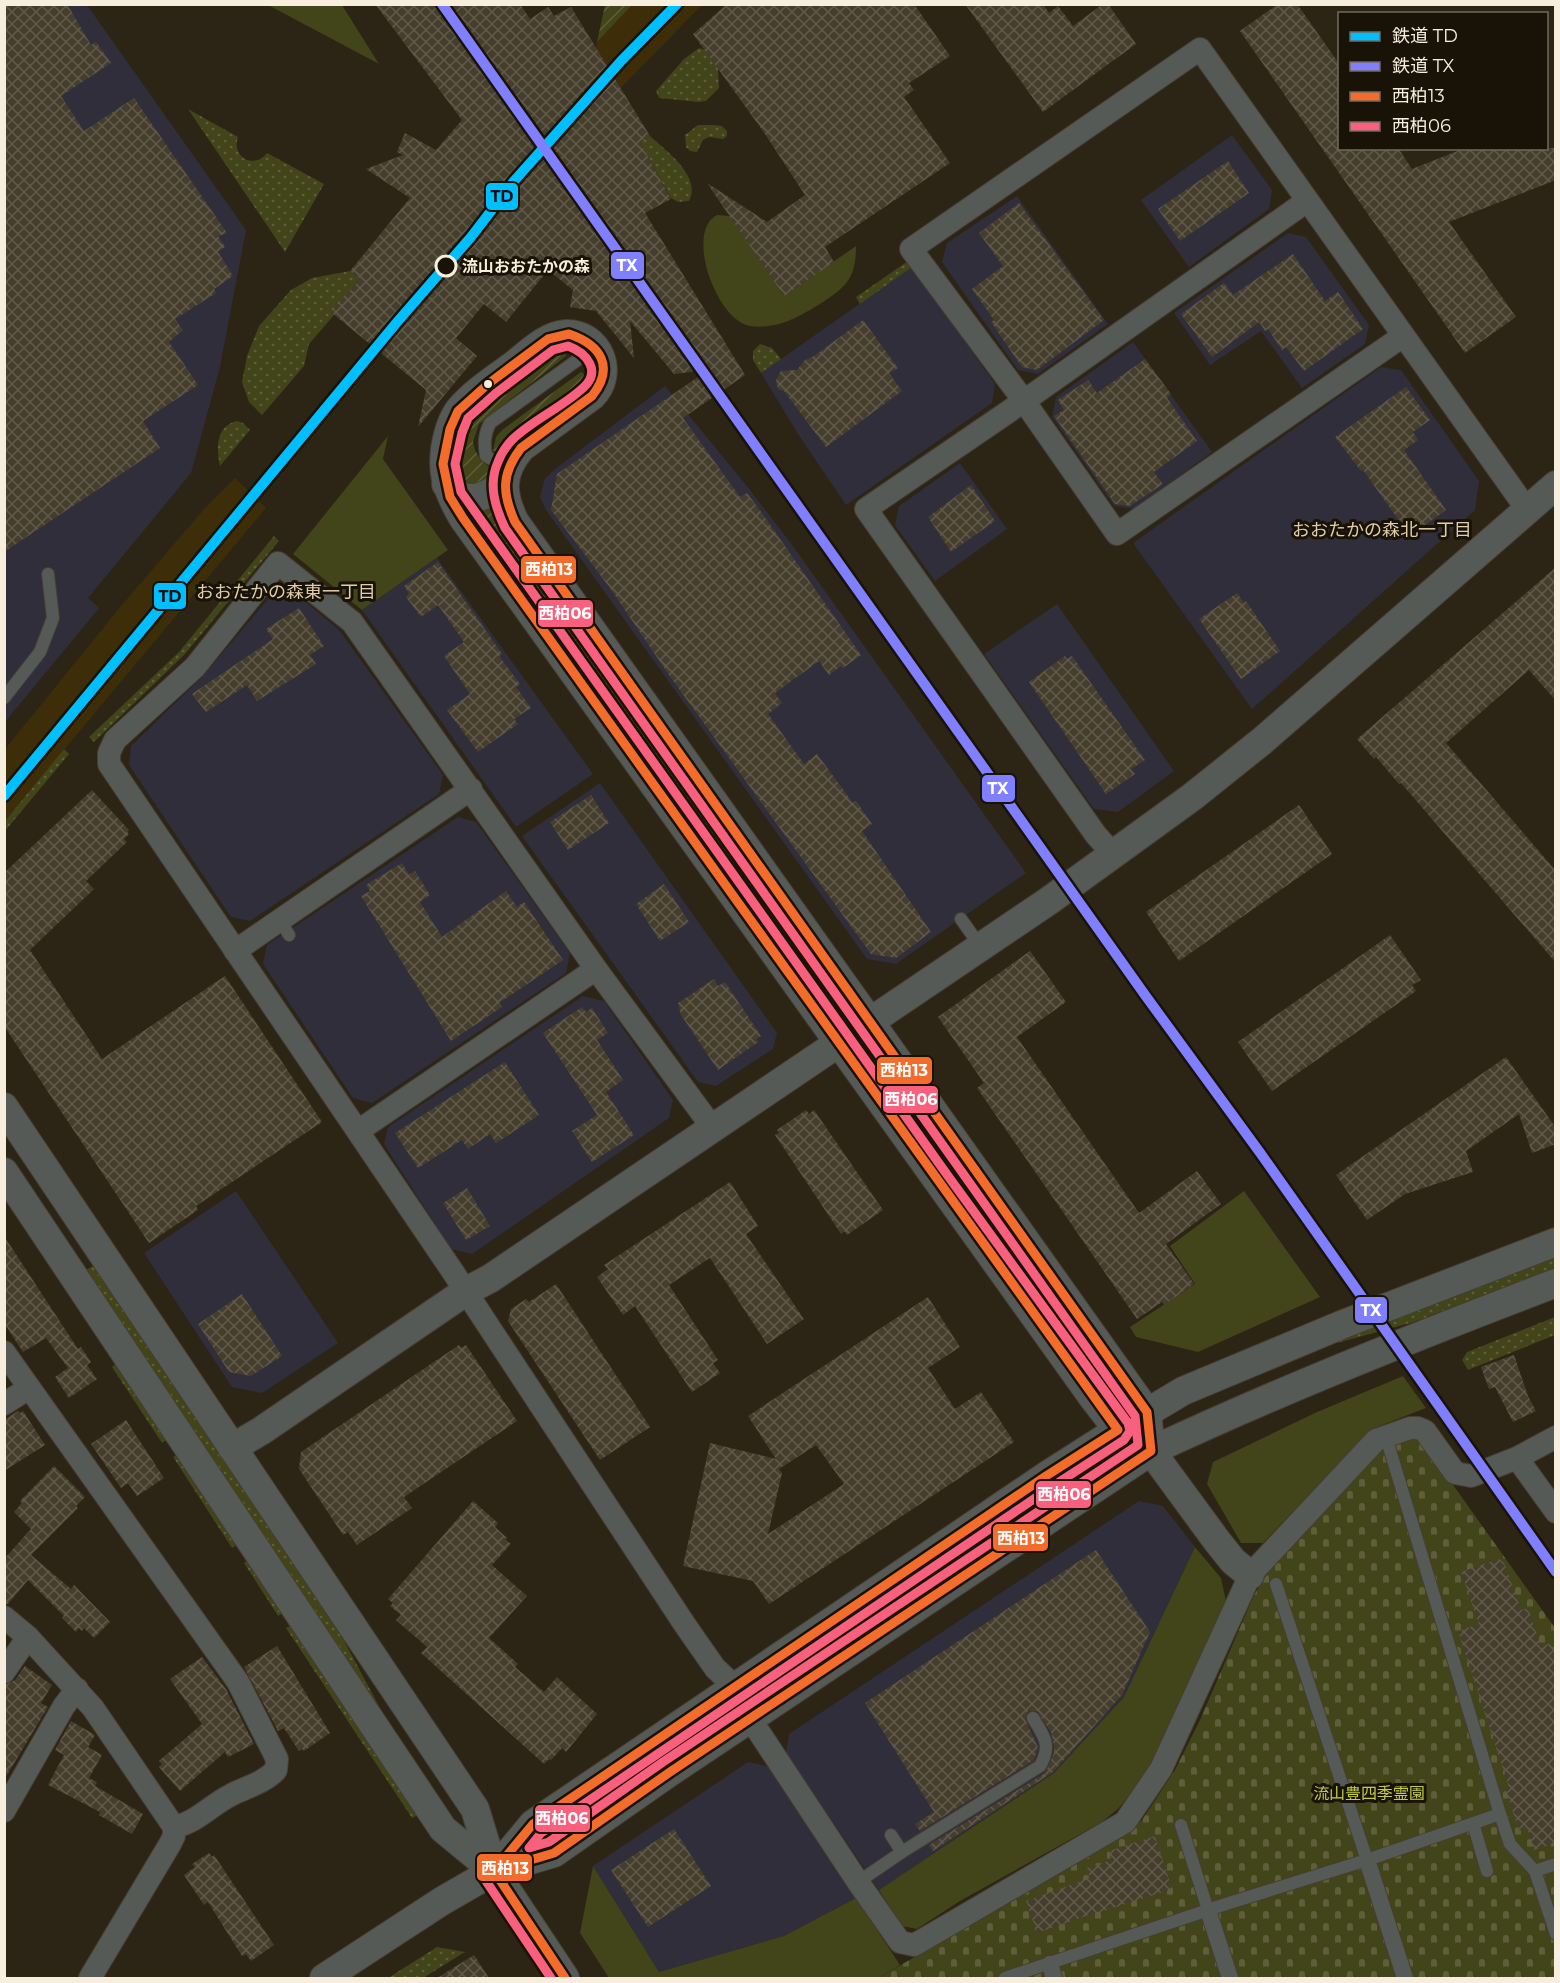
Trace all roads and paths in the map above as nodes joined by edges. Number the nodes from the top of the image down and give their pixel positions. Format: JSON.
{"nodes":[{"id":1,"x":1307,"y":201,"type":"junction"},
{"id":2,"x":1403,"y":336,"type":"junction"},
{"id":3,"x":594,"y":348,"type":"junction"},
{"id":4,"x":1023,"y":401,"type":"junction"},
{"id":5,"x":506,"y":475,"type":"junction"},
{"id":6,"x":446,"y":484,"type":"junction"},
{"id":7,"x":1556,"y":485,"type":"edge"},
{"id":8,"x":1526,"y":508,"type":"junction"},
{"id":9,"x":48,"y":574,"type":"dead end"},
{"id":10,"x":4,"y":698,"type":"edge"},
{"id":11,"x":471,"y":789,"type":"junction"},
{"id":12,"x":1114,"y":855,"type":"junction"},
{"id":13,"x":961,"y":919,"type":"dead end"},
{"id":14,"x":980,"y":946,"type":"junction"},
{"id":15,"x":235,"y":951,"type":"junction"},
{"id":16,"x":596,"y":969,"type":"junction"},
{"id":17,"x":868,"y":1022,"type":"junction"},
{"id":18,"x":840,"y":1043,"type":"junction"},
{"id":19,"x":4,"y":1107,"type":"edge"},
{"id":20,"x":712,"y":1127,"type":"junction"},
{"id":21,"x":358,"y":1131,"type":"junction"},
{"id":22,"x":4,"y":1172,"type":"edge"},
{"id":23,"x":1556,"y":1242,"type":"edge"},
{"id":24,"x":1556,"y":1283,"type":"edge"},
{"id":25,"x":465,"y":1292,"type":"junction"},
{"id":26,"x":4,"y":1353,"type":"edge"},
{"id":27,"x":29,"y":1388,"type":"junction"},
{"id":28,"x":4,"y":1404,"type":"edge"},
{"id":29,"x":1147,"y":1412,"type":"junction"},
{"id":30,"x":1118,"y":1430,"type":"junction"},
{"id":31,"x":1386,"y":1437,"type":"junction"},
{"id":32,"x":1556,"y":1437,"type":"edge"},
{"id":33,"x":232,"y":1448,"type":"junction"},
{"id":34,"x":1151,"y":1451,"type":"junction"},
{"id":35,"x":1517,"y":1458,"type":"junction"},
{"id":36,"x":1556,"y":1512,"type":"edge"},
{"id":37,"x":1263,"y":1579,"type":"junction"},
{"id":38,"x":4,"y":1617,"type":"edge"},
{"id":39,"x":28,"y":1637,"type":"junction"},
{"id":40,"x":4,"y":1672,"type":"edge"},
{"id":41,"x":735,"y":1687,"type":"junction"},
{"id":42,"x":77,"y":1689,"type":"junction"},
{"id":43,"x":1033,"y":1718,"type":"dead end"},
{"id":44,"x":751,"y":1720,"type":"junction"},
{"id":45,"x":4,"y":1811,"type":"edge"},
{"id":46,"x":1500,"y":1814,"type":"junction"},
{"id":47,"x":1473,"y":1823,"type":"junction"},
{"id":48,"x":1181,"y":1826,"type":"dead end"},
{"id":49,"x":174,"y":1827,"type":"junction"},
{"id":50,"x":891,"y":1835,"type":"dead end"},
{"id":51,"x":902,"y":1852,"type":"junction"},
{"id":52,"x":1367,"y":1860,"type":"junction"},
{"id":53,"x":1556,"y":1864,"type":"edge"},
{"id":54,"x":494,"y":1870,"type":"junction"},
{"id":55,"x":1487,"y":1871,"type":"dead end"},
{"id":56,"x":1535,"y":1871,"type":"junction"},
{"id":57,"x":858,"y":1882,"type":"junction"},
{"id":58,"x":1208,"y":1910,"type":"junction"},
{"id":59,"x":1556,"y":1934,"type":"edge"},
{"id":60,"x":1052,"y":1971,"type":"edge"},
{"id":61,"x":90,"y":1978,"type":"edge"},
{"id":62,"x":324,"y":1978,"type":"edge"},
{"id":63,"x":565,"y":1978,"type":"edge"},
{"id":64,"x":1005,"y":1978,"type":"edge"},
{"id":65,"x":1230,"y":1978,"type":"edge"},
{"id":66,"x":1405,"y":1978,"type":"edge"}],
"edges":[{"from":1,"to":2,"type":"street"},
{"from":1,"to":4,"type":"street"},
{"from":1,"to":4,"type":"street"},
{"from":2,"to":4,"type":"street"},
{"from":2,"to":8,"type":"street"},
{"from":3,"to":5,"type":"street"},
{"from":3,"to":5,"type":"lane"},
{"from":3,"to":6,"type":"street"},
{"from":4,"to":12,"type":"street"},
{"from":5,"to":6,"type":"street"},
{"from":5,"to":17,"type":"street"},
{"from":6,"to":18,"type":"street"},
{"from":7,"to":8,"type":"street"},
{"from":8,"to":12,"type":"street"},
{"from":9,"to":10,"type":"lane"},
{"from":11,"to":15,"type":"street"},
{"from":11,"to":15,"type":"street"},
{"from":11,"to":16,"type":"street"},
{"from":12,"to":14,"type":"street"},
{"from":13,"to":14,"type":"lane"},
{"from":14,"to":17,"type":"street"},
{"from":15,"to":21,"type":"street"},
{"from":16,"to":20,"type":"street"},
{"from":16,"to":21,"type":"street"},
{"from":17,"to":18,"type":"street"},
{"from":17,"to":29,"type":"street"},
{"from":18,"to":20,"type":"street"},
{"from":18,"to":30,"type":"street"},
{"from":19,"to":33,"type":"street"},
{"from":20,"to":25,"type":"street"},
{"from":21,"to":25,"type":"street"},
{"from":22,"to":54,"type":"street"},
{"from":23,"to":29,"type":"street"},
{"from":24,"to":34,"type":"street"},
{"from":25,"to":33,"type":"street"},
{"from":25,"to":41,"type":"street"},
{"from":26,"to":27,"type":"street"},
{"from":27,"to":28,"type":"street"},
{"from":27,"to":49,"type":"street"},
{"from":29,"to":30,"type":"street"},
{"from":29,"to":34,"type":"street"},
{"from":30,"to":34,"type":"street"},
{"from":30,"to":41,"type":"street"},
{"from":31,"to":35,"type":"street"},
{"from":31,"to":37,"type":"street"},
{"from":31,"to":46,"type":"lane"},
{"from":32,"to":35,"type":"street"},
{"from":33,"to":54,"type":"street"},
{"from":34,"to":37,"type":"street"},
{"from":34,"to":44,"type":"street"},
{"from":35,"to":36,"type":"street"},
{"from":37,"to":52,"type":"lane"},
{"from":37,"to":57,"type":"street"},
{"from":38,"to":39,"type":"street"},
{"from":39,"to":40,"type":"street"},
{"from":39,"to":42,"type":"street"},
{"from":41,"to":54,"type":"street"},
{"from":42,"to":45,"type":"street"},
{"from":42,"to":49,"type":"street"},
{"from":43,"to":51,"type":"lane"},
{"from":44,"to":54,"type":"street"},
{"from":44,"to":57,"type":"street"},
{"from":46,"to":47,"type":"lane"},
{"from":46,"to":56,"type":"lane"},
{"from":47,"to":52,"type":"lane"},
{"from":47,"to":55,"type":"lane"},
{"from":48,"to":58,"type":"lane"},
{"from":49,"to":61,"type":"street"},
{"from":50,"to":51,"type":"lane"},
{"from":51,"to":57,"type":"lane"},
{"from":52,"to":58,"type":"lane"},
{"from":52,"to":66,"type":"street"},
{"from":53,"to":56,"type":"lane"},
{"from":54,"to":62,"type":"street"},
{"from":54,"to":63,"type":"street"},
{"from":56,"to":59,"type":"lane"},
{"from":58,"to":60,"type":"lane"},
{"from":58,"to":65,"type":"street"},
{"from":60,"to":64,"type":"lane"}]}
